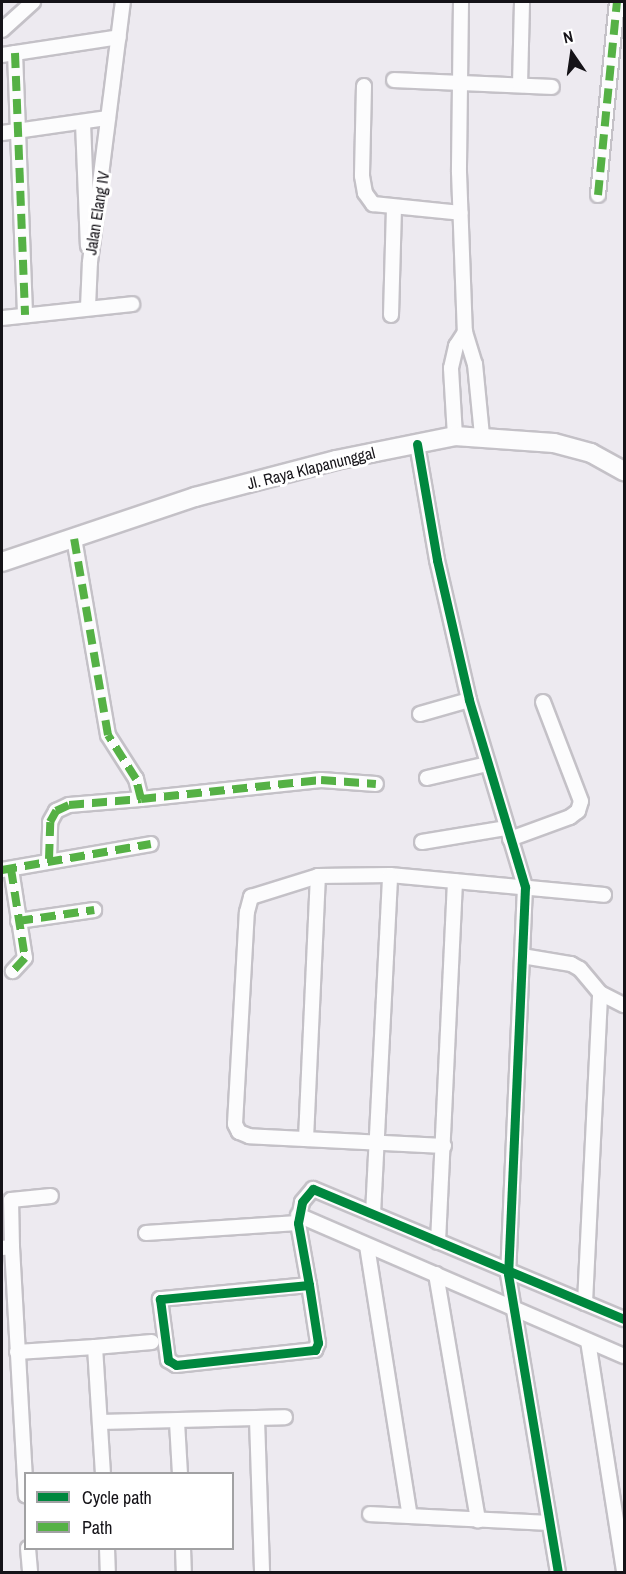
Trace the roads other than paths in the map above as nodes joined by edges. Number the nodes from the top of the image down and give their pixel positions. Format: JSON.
{"nodes":[{"id":1,"x":33,"y":2,"type":"edge"},
{"id":2,"x":123,"y":2,"type":"edge"},
{"id":3,"x":461,"y":2,"type":"edge"},
{"id":4,"x":522,"y":2,"type":"edge"},
{"id":5,"x":616,"y":2,"type":"edge"},
{"id":6,"x":2,"y":30,"type":"edge"},
{"id":7,"x":119,"y":37,"type":"junction"},
{"id":8,"x":8,"y":54,"type":"edge"},
{"id":9,"x":394,"y":80,"type":"dead end"},
{"id":10,"x":458,"y":84,"type":"junction"},
{"id":11,"x":519,"y":84,"type":"junction"},
{"id":12,"x":364,"y":86,"type":"dead end"},
{"id":13,"x":552,"y":87,"type":"dead end"},
{"id":14,"x":108,"y":118,"type":"junction"},
{"id":15,"x":83,"y":123,"type":"junction"},
{"id":16,"x":21,"y":131,"type":"junction"},
{"id":17,"x":2,"y":133,"type":"edge"},
{"id":18,"x":598,"y":195,"type":"dead end"},
{"id":19,"x":394,"y":207,"type":"junction"},
{"id":20,"x":461,"y":213,"type":"junction"},
{"id":21,"x":90,"y":262,"type":"junction"},
{"id":22,"x":132,"y":304,"type":"dead end"},
{"id":23,"x":88,"y":307,"type":"junction"},
{"id":24,"x":24,"y":315,"type":"junction"},
{"id":25,"x":391,"y":315,"type":"dead end"},
{"id":26,"x":2,"y":318,"type":"edge"},
{"id":27,"x":465,"y":332,"type":"junction"},
{"id":28,"x":482,"y":435,"type":"junction"},
{"id":29,"x":455,"y":436,"type":"junction"},
{"id":30,"x":417,"y":444,"type":"junction"},
{"id":31,"x":624,"y":471,"type":"edge"},
{"id":32,"x":74,"y":538,"type":"junction"},
{"id":33,"x":2,"y":562,"type":"edge"},
{"id":34,"x":470,"y":700,"type":"junction"},
{"id":35,"x":543,"y":702,"type":"dead end"},
{"id":36,"x":420,"y":714,"type":"dead end"},
{"id":37,"x":487,"y":764,"type":"junction"},
{"id":38,"x":427,"y":778,"type":"dead end"},
{"id":39,"x":376,"y":784,"type":"dead end"},
{"id":40,"x":141,"y":799,"type":"junction"},
{"id":41,"x":509,"y":834,"type":"junction"},
{"id":42,"x":422,"y":843,"type":"dead end"},
{"id":43,"x":151,"y":844,"type":"dead end"},
{"id":44,"x":49,"y":859,"type":"junction"},
{"id":45,"x":6,"y":869,"type":"edge"},
{"id":46,"x":390,"y":875,"type":"junction"},
{"id":47,"x":318,"y":876,"type":"junction"},
{"id":48,"x":455,"y":881,"type":"junction"},
{"id":49,"x":525,"y":887,"type":"junction"},
{"id":50,"x":604,"y":895,"type":"dead end"},
{"id":51,"x":94,"y":910,"type":"dead end"},
{"id":52,"x":18,"y":921,"type":"junction"},
{"id":53,"x":522,"y":956,"type":"junction"},
{"id":54,"x":13,"y":971,"type":"dead end"},
{"id":55,"x":600,"y":993,"type":"junction"},
{"id":56,"x":624,"y":1005,"type":"edge"},
{"id":57,"x":306,"y":1139,"type":"junction"},
{"id":58,"x":376,"y":1142,"type":"junction"},
{"id":59,"x":444,"y":1146,"type":"junction"},
{"id":60,"x":51,"y":1196,"type":"dead end"},
{"id":61,"x":373,"y":1214,"type":"junction"},
{"id":62,"x":298,"y":1219,"type":"junction"},
{"id":63,"x":146,"y":1233,"type":"dead end"},
{"id":64,"x":438,"y":1242,"type":"junction"},
{"id":65,"x":367,"y":1246,"type":"junction"},
{"id":66,"x":7,"y":1247,"type":"edge"},
{"id":67,"x":508,"y":1272,"type":"junction"},
{"id":68,"x":435,"y":1274,"type":"junction"},
{"id":69,"x":309,"y":1285,"type":"junction"},
{"id":70,"x":511,"y":1303,"type":"junction"},
{"id":71,"x":585,"y":1303,"type":"junction"},
{"id":72,"x":624,"y":1319,"type":"edge"},
{"id":73,"x":588,"y":1341,"type":"junction"},
{"id":74,"x":152,"y":1342,"type":"dead end"},
{"id":75,"x":95,"y":1347,"type":"junction"},
{"id":76,"x":17,"y":1352,"type":"junction"},
{"id":77,"x":624,"y":1356,"type":"edge"},
{"id":78,"x":285,"y":1417,"type":"dead end"},
{"id":79,"x":257,"y":1419,"type":"junction"},
{"id":80,"x":100,"y":1422,"type":"junction"},
{"id":81,"x":177,"y":1422,"type":"junction"},
{"id":82,"x":24,"y":1472,"type":"edge"},
{"id":83,"x":103,"y":1472,"type":"edge"},
{"id":84,"x":180,"y":1472,"type":"edge"},
{"id":85,"x":370,"y":1514,"type":"dead end"},
{"id":86,"x":410,"y":1516,"type":"junction"},
{"id":87,"x":478,"y":1520,"type":"junction"},
{"id":88,"x":548,"y":1524,"type":"junction"},
{"id":89,"x":28,"y":1550,"type":"edge"},
{"id":90,"x":107,"y":1550,"type":"edge"},
{"id":91,"x":183,"y":1550,"type":"edge"},
{"id":92,"x":30,"y":1572,"type":"edge"},
{"id":93,"x":108,"y":1572,"type":"edge"},
{"id":94,"x":184,"y":1572,"type":"edge"},
{"id":95,"x":262,"y":1572,"type":"edge"},
{"id":96,"x":558,"y":1572,"type":"edge"},
{"id":97,"x":624,"y":1572,"type":"edge"}],
"edges":[{"from":1,"to":6,"type":"street"},
{"from":2,"to":7,"type":"street","name":"Jalan Elang IV"},
{"from":3,"to":10,"type":"street"},
{"from":4,"to":11,"type":"street"},
{"from":5,"to":18,"type":"street"},
{"from":7,"to":8,"type":"street"},
{"from":7,"to":14,"type":"street","name":"Jalan Elang IV"},
{"from":8,"to":16,"type":"street"},
{"from":9,"to":10,"type":"street"},
{"from":10,"to":11,"type":"street"},
{"from":10,"to":20,"type":"street"},
{"from":11,"to":13,"type":"street"},
{"from":12,"to":19,"type":"street"},
{"from":14,"to":15,"type":"street"},
{"from":14,"to":21,"type":"street","name":"Jalan Elang IV"},
{"from":15,"to":16,"type":"street"},
{"from":15,"to":21,"type":"street"},
{"from":16,"to":17,"type":"street"},
{"from":16,"to":24,"type":"street"},
{"from":19,"to":20,"type":"street"},
{"from":19,"to":25,"type":"street"},
{"from":20,"to":27,"type":"street"},
{"from":21,"to":23,"type":"street","name":"Jalan Elang IV"},
{"from":22,"to":23,"type":"street"},
{"from":23,"to":24,"type":"street"},
{"from":24,"to":26,"type":"street"},
{"from":27,"to":28,"type":"street"},
{"from":27,"to":29,"type":"street"},
{"from":28,"to":29,"type":"street","name":"Jl. Raya Klapanunggal"},
{"from":28,"to":31,"type":"street","name":"Jl. Raya Klapanunggal"},
{"from":29,"to":30,"type":"street","name":"Jl. Raya Klapanunggal"},
{"from":30,"to":32,"type":"street","name":"Jl. Raya Klapanunggal"},
{"from":30,"to":34,"type":"street"},
{"from":32,"to":33,"type":"street","name":"Jl. Raya Klapanunggal"},
{"from":32,"to":40,"type":"street"},
{"from":34,"to":36,"type":"street"},
{"from":34,"to":37,"type":"street"},
{"from":35,"to":41,"type":"street"},
{"from":37,"to":38,"type":"street"},
{"from":37,"to":41,"type":"street"},
{"from":39,"to":40,"type":"street"},
{"from":40,"to":44,"type":"street"},
{"from":41,"to":42,"type":"street"},
{"from":41,"to":49,"type":"street"},
{"from":43,"to":44,"type":"street"},
{"from":44,"to":45,"type":"street"},
{"from":45,"to":52,"type":"street"},
{"from":46,"to":47,"type":"street"},
{"from":46,"to":48,"type":"street"},
{"from":46,"to":58,"type":"street"},
{"from":47,"to":57,"type":"street"},
{"from":47,"to":57,"type":"street"},
{"from":48,"to":49,"type":"street"},
{"from":48,"to":59,"type":"street"},
{"from":49,"to":50,"type":"street"},
{"from":49,"to":53,"type":"street"},
{"from":51,"to":52,"type":"street"},
{"from":52,"to":54,"type":"street"},
{"from":53,"to":55,"type":"street"},
{"from":53,"to":67,"type":"street"},
{"from":55,"to":56,"type":"street"},
{"from":55,"to":71,"type":"street"},
{"from":57,"to":58,"type":"street"},
{"from":58,"to":59,"type":"street"},
{"from":58,"to":61,"type":"street"},
{"from":59,"to":64,"type":"street"},
{"from":60,"to":66,"type":"street"},
{"from":61,"to":62,"type":"street"},
{"from":61,"to":64,"type":"street"},
{"from":62,"to":63,"type":"street"},
{"from":62,"to":65,"type":"street"},
{"from":62,"to":69,"type":"street"},
{"from":64,"to":67,"type":"street"},
{"from":65,"to":68,"type":"street"},
{"from":65,"to":86,"type":"street"},
{"from":66,"to":76,"type":"street"},
{"from":67,"to":70,"type":"street"},
{"from":67,"to":71,"type":"street"},
{"from":68,"to":70,"type":"street"},
{"from":68,"to":87,"type":"street"},
{"from":69,"to":69,"type":"street"},
{"from":70,"to":73,"type":"street"},
{"from":70,"to":88,"type":"street"},
{"from":71,"to":72,"type":"street"},
{"from":73,"to":77,"type":"street"},
{"from":73,"to":97,"type":"street"},
{"from":74,"to":75,"type":"street"},
{"from":75,"to":76,"type":"street"},
{"from":75,"to":80,"type":"street"},
{"from":76,"to":82,"type":"street"},
{"from":78,"to":79,"type":"street"},
{"from":79,"to":81,"type":"street"},
{"from":79,"to":95,"type":"street"},
{"from":80,"to":81,"type":"street"},
{"from":80,"to":83,"type":"street"},
{"from":81,"to":84,"type":"street"},
{"from":85,"to":86,"type":"street"},
{"from":86,"to":87,"type":"street"},
{"from":87,"to":88,"type":"street"},
{"from":88,"to":96,"type":"street"},
{"from":89,"to":92,"type":"street"},
{"from":90,"to":93,"type":"street"},
{"from":91,"to":94,"type":"street"}]}
